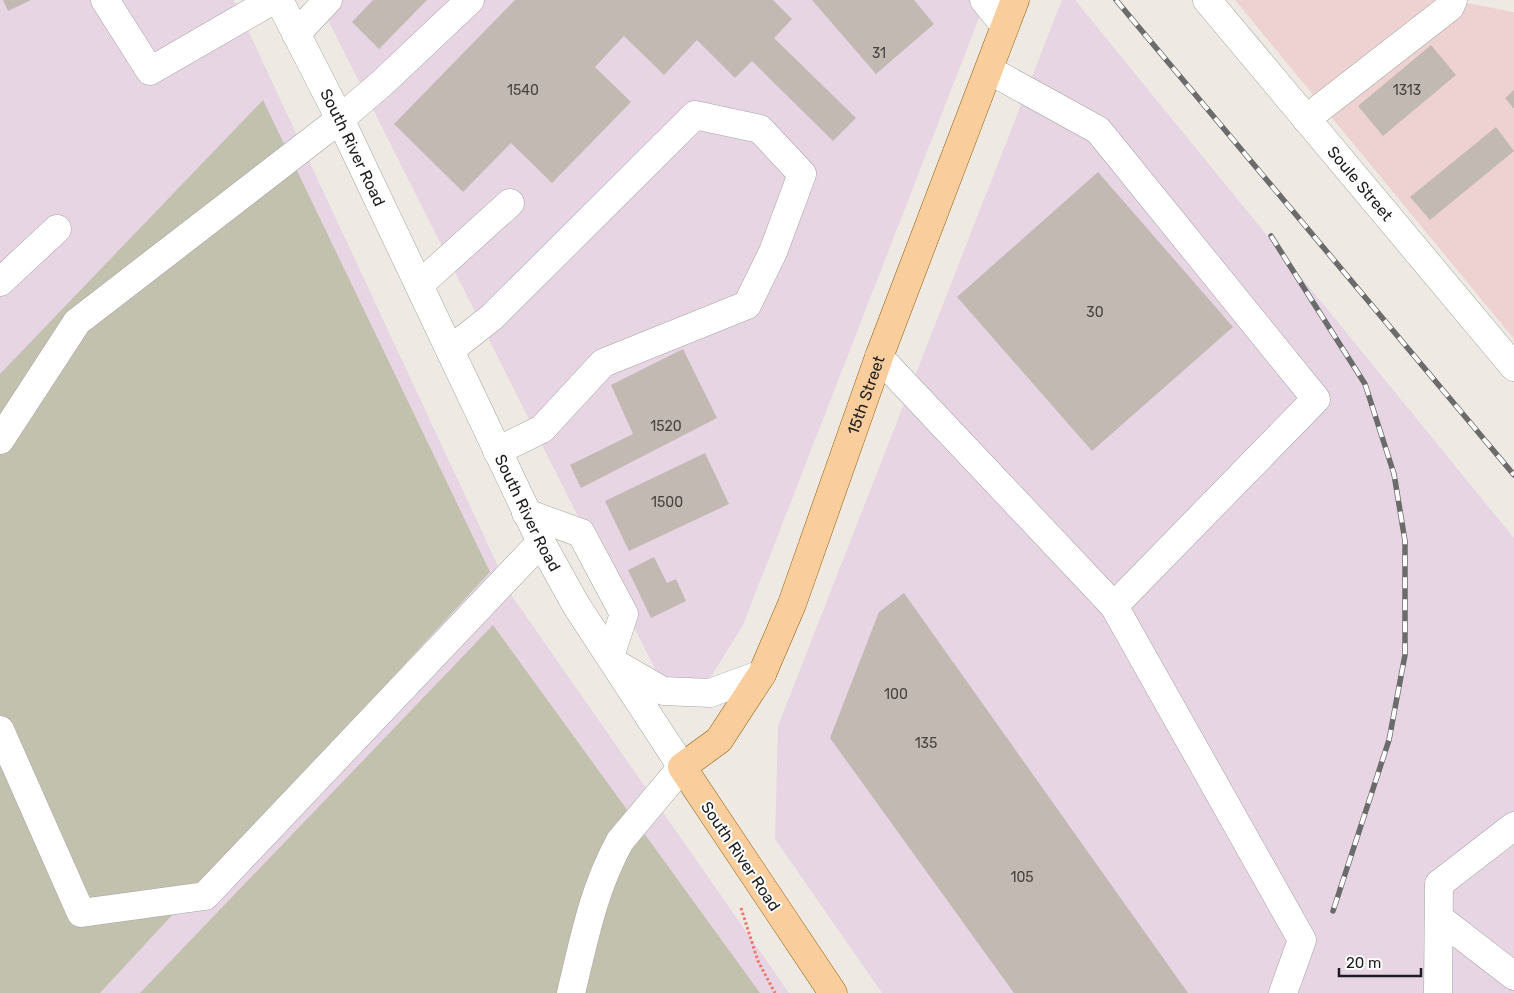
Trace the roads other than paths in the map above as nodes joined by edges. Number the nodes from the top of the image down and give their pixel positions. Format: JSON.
{"nodes":[{"id":1,"x":106,"y":0,"type":"edge"},
{"id":2,"x":273,"y":0,"type":"edge"},
{"id":3,"x":279,"y":0,"type":"edge"},
{"id":4,"x":328,"y":0,"type":"edge"},
{"id":5,"x":470,"y":0,"type":"edge"},
{"id":6,"x":984,"y":0,"type":"edge"},
{"id":7,"x":1015,"y":0,"type":"edge"},
{"id":8,"x":1207,"y":0,"type":"edge"},
{"id":9,"x":1453,"y":0,"type":"edge"},
{"id":10,"x":1005,"y":26,"type":"junction"},
{"id":11,"x":296,"y":34,"type":"junction"},
{"id":12,"x":989,"y":70,"type":"junction"},
{"id":13,"x":340,"y":118,"type":"junction"},
{"id":14,"x":1306,"y":119,"type":"junction"},
{"id":15,"x":510,"y":203,"type":"dead end"},
{"id":16,"x":57,"y":229,"type":"dead end"},
{"id":17,"x":0,"y":282,"type":"edge"},
{"id":18,"x":419,"y":285,"type":"junction"},
{"id":19,"x":450,"y":350,"type":"junction"},
{"id":20,"x":879,"y":357,"type":"junction"},
{"id":21,"x":1514,"y":367,"type":"edge"},
{"id":22,"x":0,"y":440,"type":"edge"},
{"id":23,"x":497,"y":451,"type":"junction"},
{"id":24,"x":526,"y":513,"type":"junction"},
{"id":25,"x":541,"y":542,"type":"junction"},
{"id":26,"x":1114,"y":606,"type":"junction"},
{"id":27,"x":612,"y":660,"type":"junction"},
{"id":28,"x":762,"y":674,"type":"junction"},
{"id":29,"x":0,"y":730,"type":"edge"},
{"id":30,"x":682,"y":767,"type":"junction"},
{"id":31,"x":1514,"y":826,"type":"edge"},
{"id":32,"x":1439,"y":918,"type":"junction"},
{"id":33,"x":1514,"y":976,"type":"edge"},
{"id":34,"x":571,"y":993,"type":"edge"},
{"id":35,"x":833,"y":993,"type":"edge"},
{"id":36,"x":1282,"y":993,"type":"edge"},
{"id":37,"x":1438,"y":993,"type":"edge"}],
"edges":[{"from":1,"to":2,"type":"street"},
{"from":3,"to":11,"type":"street","name":"South River Road"},
{"from":4,"to":11,"type":"street"},
{"from":5,"to":13,"type":"street"},
{"from":6,"to":10,"type":"street"},
{"from":7,"to":10,"type":"main road","name":"15th Street"},
{"from":8,"to":14,"type":"street","name":"Soule Street"},
{"from":9,"to":14,"type":"street"},
{"from":10,"to":12,"type":"main road","name":"15th Street"},
{"from":11,"to":13,"type":"street","name":"South River Road"},
{"from":12,"to":20,"type":"main road","name":"15th Street"},
{"from":12,"to":26,"type":"street"},
{"from":13,"to":18,"type":"street","name":"South River Road"},
{"from":13,"to":22,"type":"street"},
{"from":14,"to":21,"type":"street","name":"Soule Street"},
{"from":15,"to":18,"type":"street"},
{"from":16,"to":17,"type":"street"},
{"from":18,"to":19,"type":"street","name":"South River Road"},
{"from":19,"to":23,"type":"street","name":"South River Road"},
{"from":19,"to":23,"type":"street"},
{"from":20,"to":26,"type":"street"},
{"from":20,"to":28,"type":"main road","name":"15th Street"},
{"from":23,"to":24,"type":"street","name":"South River Road"},
{"from":24,"to":25,"type":"street","name":"South River Road"},
{"from":24,"to":27,"type":"street"},
{"from":25,"to":27,"type":"street","name":"South River Road"},
{"from":25,"to":29,"type":"street"},
{"from":26,"to":36,"type":"street"},
{"from":27,"to":28,"type":"street"},
{"from":27,"to":30,"type":"street","name":"South River Road"},
{"from":28,"to":30,"type":"main road","name":"15th Street"},
{"from":30,"to":34,"type":"street"},
{"from":30,"to":35,"type":"main road","name":"South River Road"},
{"from":31,"to":32,"type":"street"},
{"from":32,"to":33,"type":"street"},
{"from":32,"to":37,"type":"street"}]}
